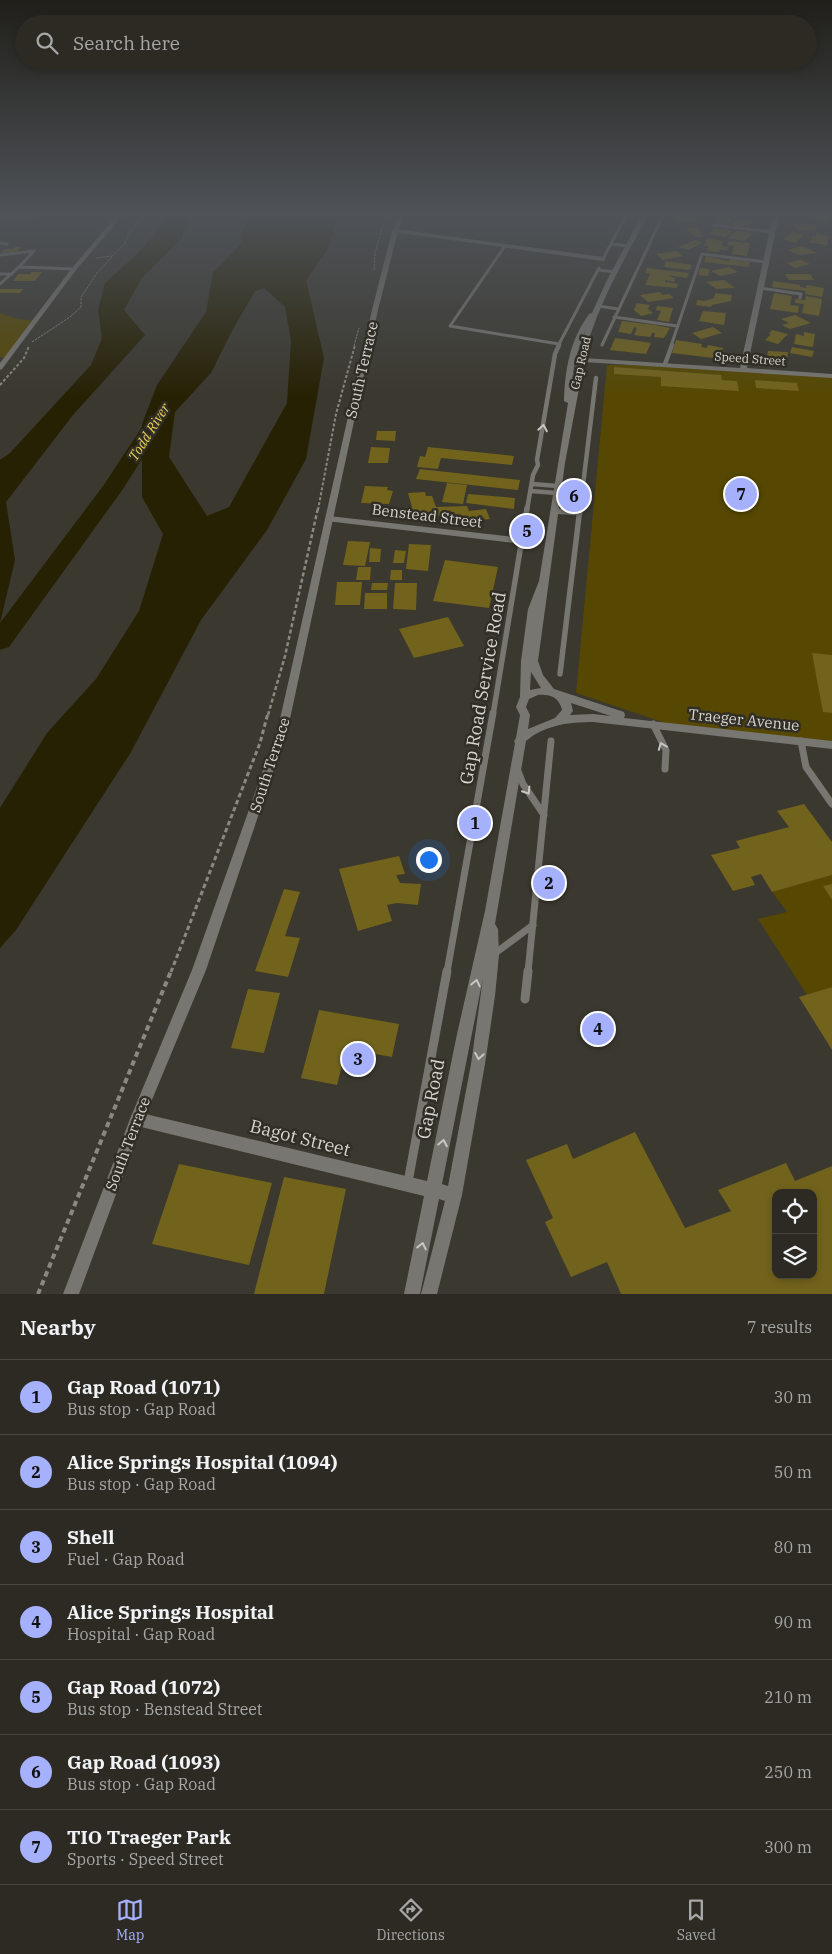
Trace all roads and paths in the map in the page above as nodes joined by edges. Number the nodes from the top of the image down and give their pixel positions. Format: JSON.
{"nodes":[{"id":1,"x":10,"y":275,"type":"edge"},
{"id":2,"x":69,"y":275,"type":"edge"},
{"id":3,"x":95,"y":275,"type":"edge"},
{"id":4,"x":385,"y":275,"type":"edge"},
{"id":5,"x":484,"y":275,"type":"edge"},
{"id":6,"x":595,"y":275,"type":"edge"},
{"id":7,"x":614,"y":275,"type":"edge"},
{"id":8,"x":634,"y":275,"type":"edge"},
{"id":9,"x":695,"y":275,"type":"edge"},
{"id":10,"x":763,"y":275,"type":"edge"},
{"id":11,"x":0,"y":284,"type":"edge"},
{"id":12,"x":760,"y":288,"type":"junction"},
{"id":13,"x":800,"y":298,"type":"dead end"},
{"id":14,"x":600,"y":304,"type":"junction"},
{"id":15,"x":619,"y":307,"type":"junction"},
{"id":16,"x":614,"y":318,"type":"junction"},
{"id":17,"x":677,"y":326,"type":"junction"},
{"id":18,"x":360,"y":328,"type":"dead end"},
{"id":19,"x":559,"y":344,"type":"junction"},
{"id":20,"x":602,"y":345,"type":"dead end"},
{"id":21,"x":0,"y":357,"type":"edge"},
{"id":22,"x":9,"y":357,"type":"junction"},
{"id":23,"x":577,"y":357,"type":"junction"},
{"id":24,"x":665,"y":364,"type":"junction"},
{"id":25,"x":0,"y":368,"type":"edge"},
{"id":26,"x":742,"y":370,"type":"junction"},
{"id":27,"x":832,"y":376,"type":"edge"},
{"id":28,"x":596,"y":378,"type":"dead end"},
{"id":29,"x":0,"y":385,"type":"edge"},
{"id":30,"x":532,"y":484,"type":"junction"},
{"id":31,"x":558,"y":490,"type":"junction"},
{"id":32,"x":531,"y":491,"type":"junction"},
{"id":33,"x":555,"y":511,"type":"junction"},
{"id":34,"x":580,"y":513,"type":"junction"},
{"id":35,"x":329,"y":519,"type":"junction"},
{"id":36,"x":523,"y":542,"type":"junction"},
{"id":37,"x":545,"y":579,"type":"junction"},
{"id":38,"x":533,"y":660,"type":"junction"},
{"id":39,"x":560,"y":674,"type":"dead end"},
{"id":40,"x":527,"y":683,"type":"junction"},
{"id":41,"x":550,"y":691,"type":"junction"},
{"id":42,"x":561,"y":696,"type":"junction"},
{"id":43,"x":525,"y":697,"type":"junction"},
{"id":44,"x":525,"y":714,"type":"junction"},
{"id":45,"x":554,"y":723,"type":"junction"},
{"id":46,"x":652,"y":724,"type":"junction"},
{"id":47,"x":519,"y":741,"type":"junction"},
{"id":48,"x":551,"y":741,"type":"dead end"},
{"id":49,"x":801,"y":741,"type":"junction"},
{"id":50,"x":832,"y":745,"type":"edge"},
{"id":51,"x":516,"y":764,"type":"junction"},
{"id":52,"x":665,"y":769,"type":"dead end"},
{"id":53,"x":832,"y":804,"type":"edge"},
{"id":54,"x":544,"y":815,"type":"junction"},
{"id":55,"x":491,"y":912,"type":"junction"},
{"id":56,"x":533,"y":925,"type":"junction"},
{"id":57,"x":492,"y":956,"type":"junction"},
{"id":58,"x":525,"y":999,"type":"dead end"},
{"id":59,"x":137,"y":1119,"type":"junction"},
{"id":60,"x":407,"y":1184,"type":"junction"},
{"id":61,"x":433,"y":1190,"type":"junction"},
{"id":62,"x":454,"y":1195,"type":"junction"},
{"id":63,"x":38,"y":1294,"type":"edge"},
{"id":64,"x":71,"y":1294,"type":"edge"},
{"id":65,"x":412,"y":1294,"type":"edge"},
{"id":66,"x":429,"y":1294,"type":"edge"}],
"edges":[{"from":1,"to":11,"type":"lane"},
{"from":2,"to":22,"type":"street"},
{"from":3,"to":29,"type":"path"},
{"from":4,"to":35,"type":"street","name":"South Terrace"},
{"from":5,"to":19,"type":"lane"},
{"from":6,"to":19,"type":"lane","name":"Gap Road Service Road"},
{"from":7,"to":14,"type":"street","name":"Gap Road"},
{"from":8,"to":15,"type":"lane"},
{"from":9,"to":17,"type":"lane"},
{"from":10,"to":12,"type":"street"},
{"from":12,"to":13,"type":"lane"},
{"from":12,"to":26,"type":"street"},
{"from":14,"to":15,"type":"lane"},
{"from":14,"to":23,"type":"street","name":"Gap Road"},
{"from":15,"to":16,"type":"lane"},
{"from":16,"to":17,"type":"lane"},
{"from":16,"to":20,"type":"lane"},
{"from":17,"to":24,"type":"lane"},
{"from":18,"to":63,"type":"path"},
{"from":30,"to":19,"type":"lane","name":"Gap Road Service Road","one_way":true},
{"from":21,"to":22,"type":"street"},
{"from":22,"to":25,"type":"street"},
{"from":23,"to":24,"type":"street","name":"Speed Street"},
{"from":23,"to":31,"type":"street","name":"Gap Road"},
{"from":24,"to":26,"type":"street","name":"Speed Street"},
{"from":26,"to":27,"type":"street","name":"Speed Street"},
{"from":28,"to":34,"type":"lane"},
{"from":30,"to":31,"type":"lane"},
{"from":30,"to":32,"type":"lane","name":"Gap Road Service Road"},
{"from":31,"to":32,"type":"lane"},
{"from":31,"to":33,"type":"street","name":"Gap Road"},
{"from":32,"to":36,"type":"lane","name":"Gap Road Service Road"},
{"from":33,"to":34,"type":"lane"},
{"from":33,"to":37,"type":"street","name":"Gap Road"},
{"from":34,"to":39,"type":"lane"},
{"from":35,"to":36,"type":"street","name":"Benstead Street"},
{"from":35,"to":59,"type":"street","name":"South Terrace"},
{"from":36,"to":60,"type":"lane","name":"Gap Road Service Road"},
{"from":37,"to":38,"type":"street","name":"Gap Road"},
{"from":37,"to":40,"type":"street","name":"Gap Road"},
{"from":38,"to":40,"type":"street","name":"Gap Road"},
{"from":38,"to":41,"type":"street"},
{"from":40,"to":43,"type":"street","name":"Gap Road"},
{"from":41,"to":42,"type":"street","name":"Traeger Avenue"},
{"from":41,"to":43,"type":"street"},
{"from":42,"to":45,"type":"street"},
{"from":42,"to":46,"type":"street","name":"Traeger Avenue"},
{"from":43,"to":44,"type":"street","name":"Gap Road"},
{"from":44,"to":45,"type":"street","name":"Traeger Avenue"},
{"from":44,"to":47,"type":"street","name":"Gap Road"},
{"from":45,"to":46,"type":"street","name":"Traeger Avenue"},
{"from":45,"to":47,"type":"street","name":"Traeger Avenue"},
{"from":46,"to":49,"type":"street","name":"Traeger Avenue"},
{"from":52,"to":46,"type":"lane","one_way":true},
{"from":47,"to":51,"type":"street","name":"Gap Road"},
{"from":48,"to":54,"type":"lane"},
{"from":49,"to":50,"type":"street","name":"Traeger Avenue"},
{"from":49,"to":53,"type":"lane"},
{"from":51,"to":54,"type":"lane","one_way":true},
{"from":51,"to":55,"type":"street","name":"Gap Road"},
{"from":54,"to":56,"type":"lane"},
{"from":55,"to":57,"type":"street","name":"Gap Road"},
{"from":61,"to":55,"type":"street","name":"Gap Road","one_way":true},
{"from":56,"to":57,"type":"lane"},
{"from":56,"to":58,"type":"lane"},
{"from":57,"to":62,"type":"street","name":"Gap Road","one_way":true},
{"from":59,"to":60,"type":"street","name":"Bagot Street"},
{"from":59,"to":64,"type":"street","name":"South Terrace"},
{"from":60,"to":61,"type":"street","name":"Bagot Street"},
{"from":61,"to":62,"type":"street","name":"Bagot Street"},
{"from":65,"to":61,"type":"street","name":"Gap Road","one_way":true},
{"from":62,"to":66,"type":"street","name":"Gap Road"}]}
